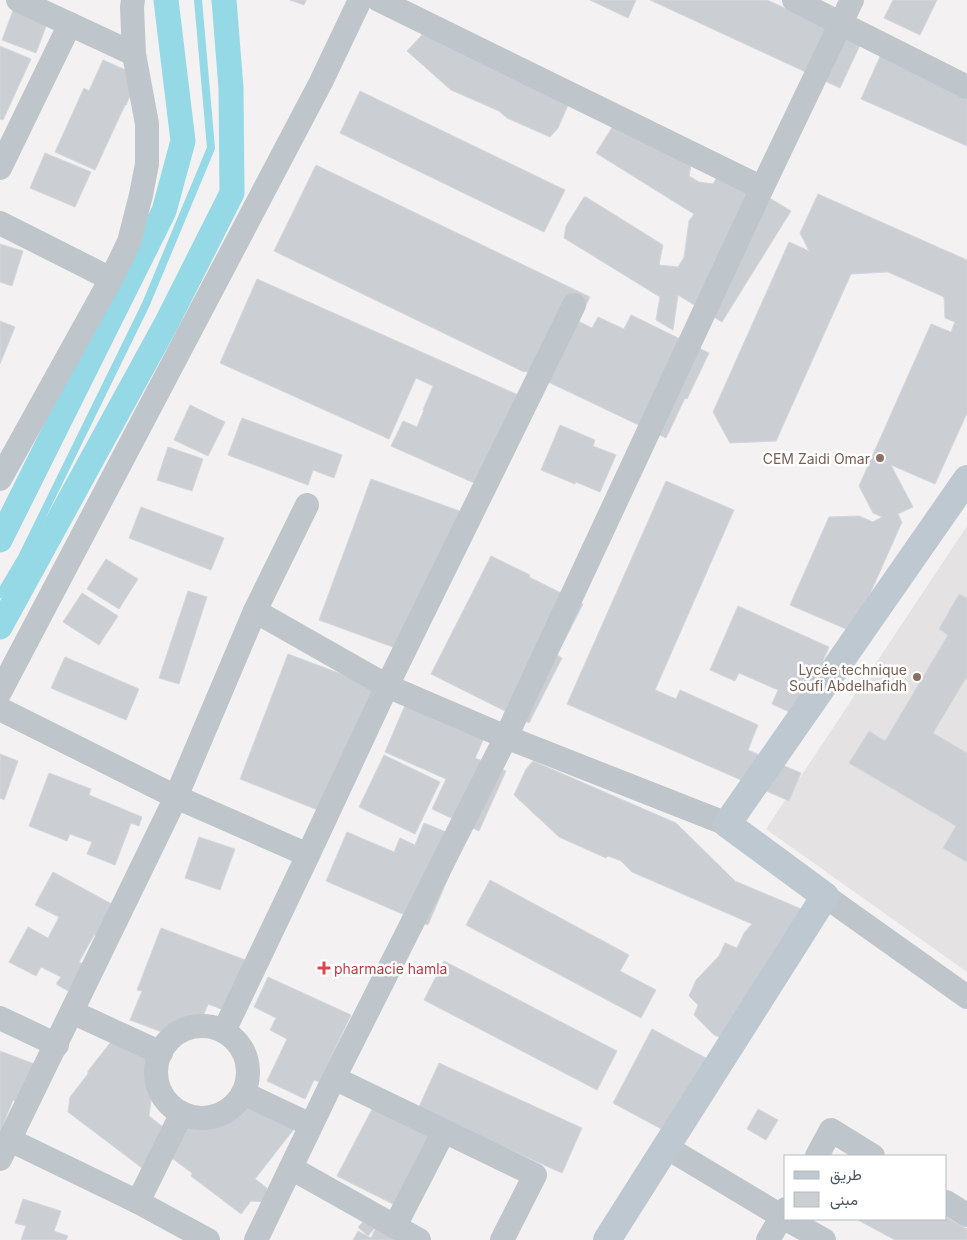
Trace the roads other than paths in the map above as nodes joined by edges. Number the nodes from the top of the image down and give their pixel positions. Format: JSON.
{"nodes":[{"id":1,"x":133,"y":0,"type":"edge"},
{"id":2,"x":360,"y":0,"type":"edge"},
{"id":3,"x":379,"y":0,"type":"edge"},
{"id":4,"x":794,"y":0,"type":"edge"},
{"id":5,"x":852,"y":0,"type":"edge"},
{"id":6,"x":26,"y":2,"type":"edge"},
{"id":7,"x":841,"y":23,"type":"junction"},
{"id":8,"x":70,"y":24,"type":"junction"},
{"id":9,"x":134,"y":54,"type":"junction"},
{"id":10,"x":967,"y":87,"type":"edge"},
{"id":11,"x":0,"y":168,"type":"edge"},
{"id":12,"x":762,"y":188,"type":"junction"},
{"id":13,"x":0,"y":223,"type":"edge"},
{"id":14,"x":111,"y":279,"type":"junction"},
{"id":15,"x":574,"y":305,"type":"dead end"},
{"id":16,"x":0,"y":479,"type":"edge"},
{"id":17,"x":967,"y":479,"type":"edge"},
{"id":18,"x":307,"y":505,"type":"dead end"},
{"id":19,"x":256,"y":610,"type":"junction"},
{"id":20,"x":387,"y":686,"type":"junction"},
{"id":21,"x":0,"y":692,"type":"edge"},
{"id":22,"x":0,"y":709,"type":"edge"},
{"id":23,"x":506,"y":737,"type":"junction"},
{"id":24,"x":176,"y":797,"type":"junction"},
{"id":25,"x":727,"y":824,"type":"junction"},
{"id":26,"x":308,"y":855,"type":"junction"},
{"id":27,"x":825,"y":896,"type":"junction"},
{"id":28,"x":967,"y":997,"type":"edge"},
{"id":29,"x":72,"y":1012,"type":"junction"},
{"id":30,"x":0,"y":1018,"type":"edge"},
{"id":31,"x":224,"y":1032,"type":"junction"},
{"id":32,"x":57,"y":1045,"type":"junction"},
{"id":33,"x":161,"y":1053,"type":"junction"},
{"id":34,"x":334,"y":1078,"type":"junction"},
{"id":35,"x":243,"y":1093,"type":"junction"},
{"id":36,"x":182,"y":1113,"type":"junction"},
{"id":37,"x":311,"y":1125,"type":"junction"},
{"id":38,"x":444,"y":1131,"type":"junction"},
{"id":39,"x":666,"y":1147,"type":"junction"},
{"id":40,"x":5,"y":1149,"type":"edge"},
{"id":41,"x":817,"y":1155,"type":"edge"},
{"id":42,"x":871,"y":1155,"type":"edge"},
{"id":43,"x":291,"y":1168,"type":"junction"},
{"id":44,"x":138,"y":1202,"type":"junction"},
{"id":45,"x":947,"y":1203,"type":"edge"},
{"id":46,"x":784,"y":1215,"type":"edge"},
{"id":47,"x":967,"y":1216,"type":"edge"},
{"id":48,"x":784,"y":1217,"type":"edge"},
{"id":49,"x":792,"y":1220,"type":"edge"},
{"id":50,"x":394,"y":1226,"type":"junction"},
{"id":51,"x":208,"y":1240,"type":"edge"},
{"id":52,"x":256,"y":1240,"type":"edge"},
{"id":53,"x":419,"y":1240,"type":"edge"},
{"id":54,"x":502,"y":1240,"type":"edge"},
{"id":55,"x":607,"y":1240,"type":"edge"},
{"id":56,"x":768,"y":1240,"type":"edge"},
{"id":57,"x":824,"y":1240,"type":"edge"}],
"edges":[{"from":1,"to":9,"type":"street"},
{"from":2,"to":21,"type":"street"},
{"from":3,"to":12,"type":"street"},
{"from":4,"to":7,"type":"street"},
{"from":5,"to":7,"type":"street"},
{"from":6,"to":8,"type":"street"},
{"from":7,"to":10,"type":"street"},
{"from":7,"to":12,"type":"street"},
{"from":8,"to":9,"type":"street"},
{"from":8,"to":11,"type":"street"},
{"from":9,"to":14,"type":"street"},
{"from":12,"to":23,"type":"street"},
{"from":13,"to":14,"type":"street"},
{"from":14,"to":16,"type":"street"},
{"from":15,"to":20,"type":"street"},
{"from":17,"to":25,"type":"street"},
{"from":18,"to":19,"type":"street"},
{"from":19,"to":20,"type":"street"},
{"from":19,"to":24,"type":"street"},
{"from":20,"to":23,"type":"street"},
{"from":20,"to":26,"type":"street"},
{"from":22,"to":24,"type":"street"},
{"from":23,"to":25,"type":"street"},
{"from":23,"to":34,"type":"street"},
{"from":24,"to":26,"type":"street"},
{"from":24,"to":29,"type":"street"},
{"from":25,"to":27,"type":"street"},
{"from":26,"to":31,"type":"street"},
{"from":27,"to":28,"type":"street"},
{"from":27,"to":39,"type":"street"},
{"from":29,"to":32,"type":"street"},
{"from":29,"to":33,"type":"street"},
{"from":30,"to":32,"type":"street"},
{"from":31,"to":33,"type":"street"},
{"from":31,"to":35,"type":"street"},
{"from":32,"to":40,"type":"street"},
{"from":33,"to":36,"type":"street"},
{"from":34,"to":37,"type":"street"},
{"from":34,"to":38,"type":"street"},
{"from":35,"to":36,"type":"street"},
{"from":35,"to":37,"type":"street"},
{"from":36,"to":44,"type":"street"},
{"from":37,"to":43,"type":"street"},
{"from":38,"to":50,"type":"street"},
{"from":38,"to":54,"type":"street"},
{"from":39,"to":46,"type":"street"},
{"from":39,"to":55,"type":"street"},
{"from":40,"to":44,"type":"street"},
{"from":41,"to":42,"type":"street"},
{"from":43,"to":50,"type":"street"},
{"from":43,"to":52,"type":"street"},
{"from":44,"to":51,"type":"street"},
{"from":45,"to":47,"type":"street"},
{"from":48,"to":56,"type":"street"},
{"from":49,"to":57,"type":"street"},
{"from":50,"to":53,"type":"street"}]}
